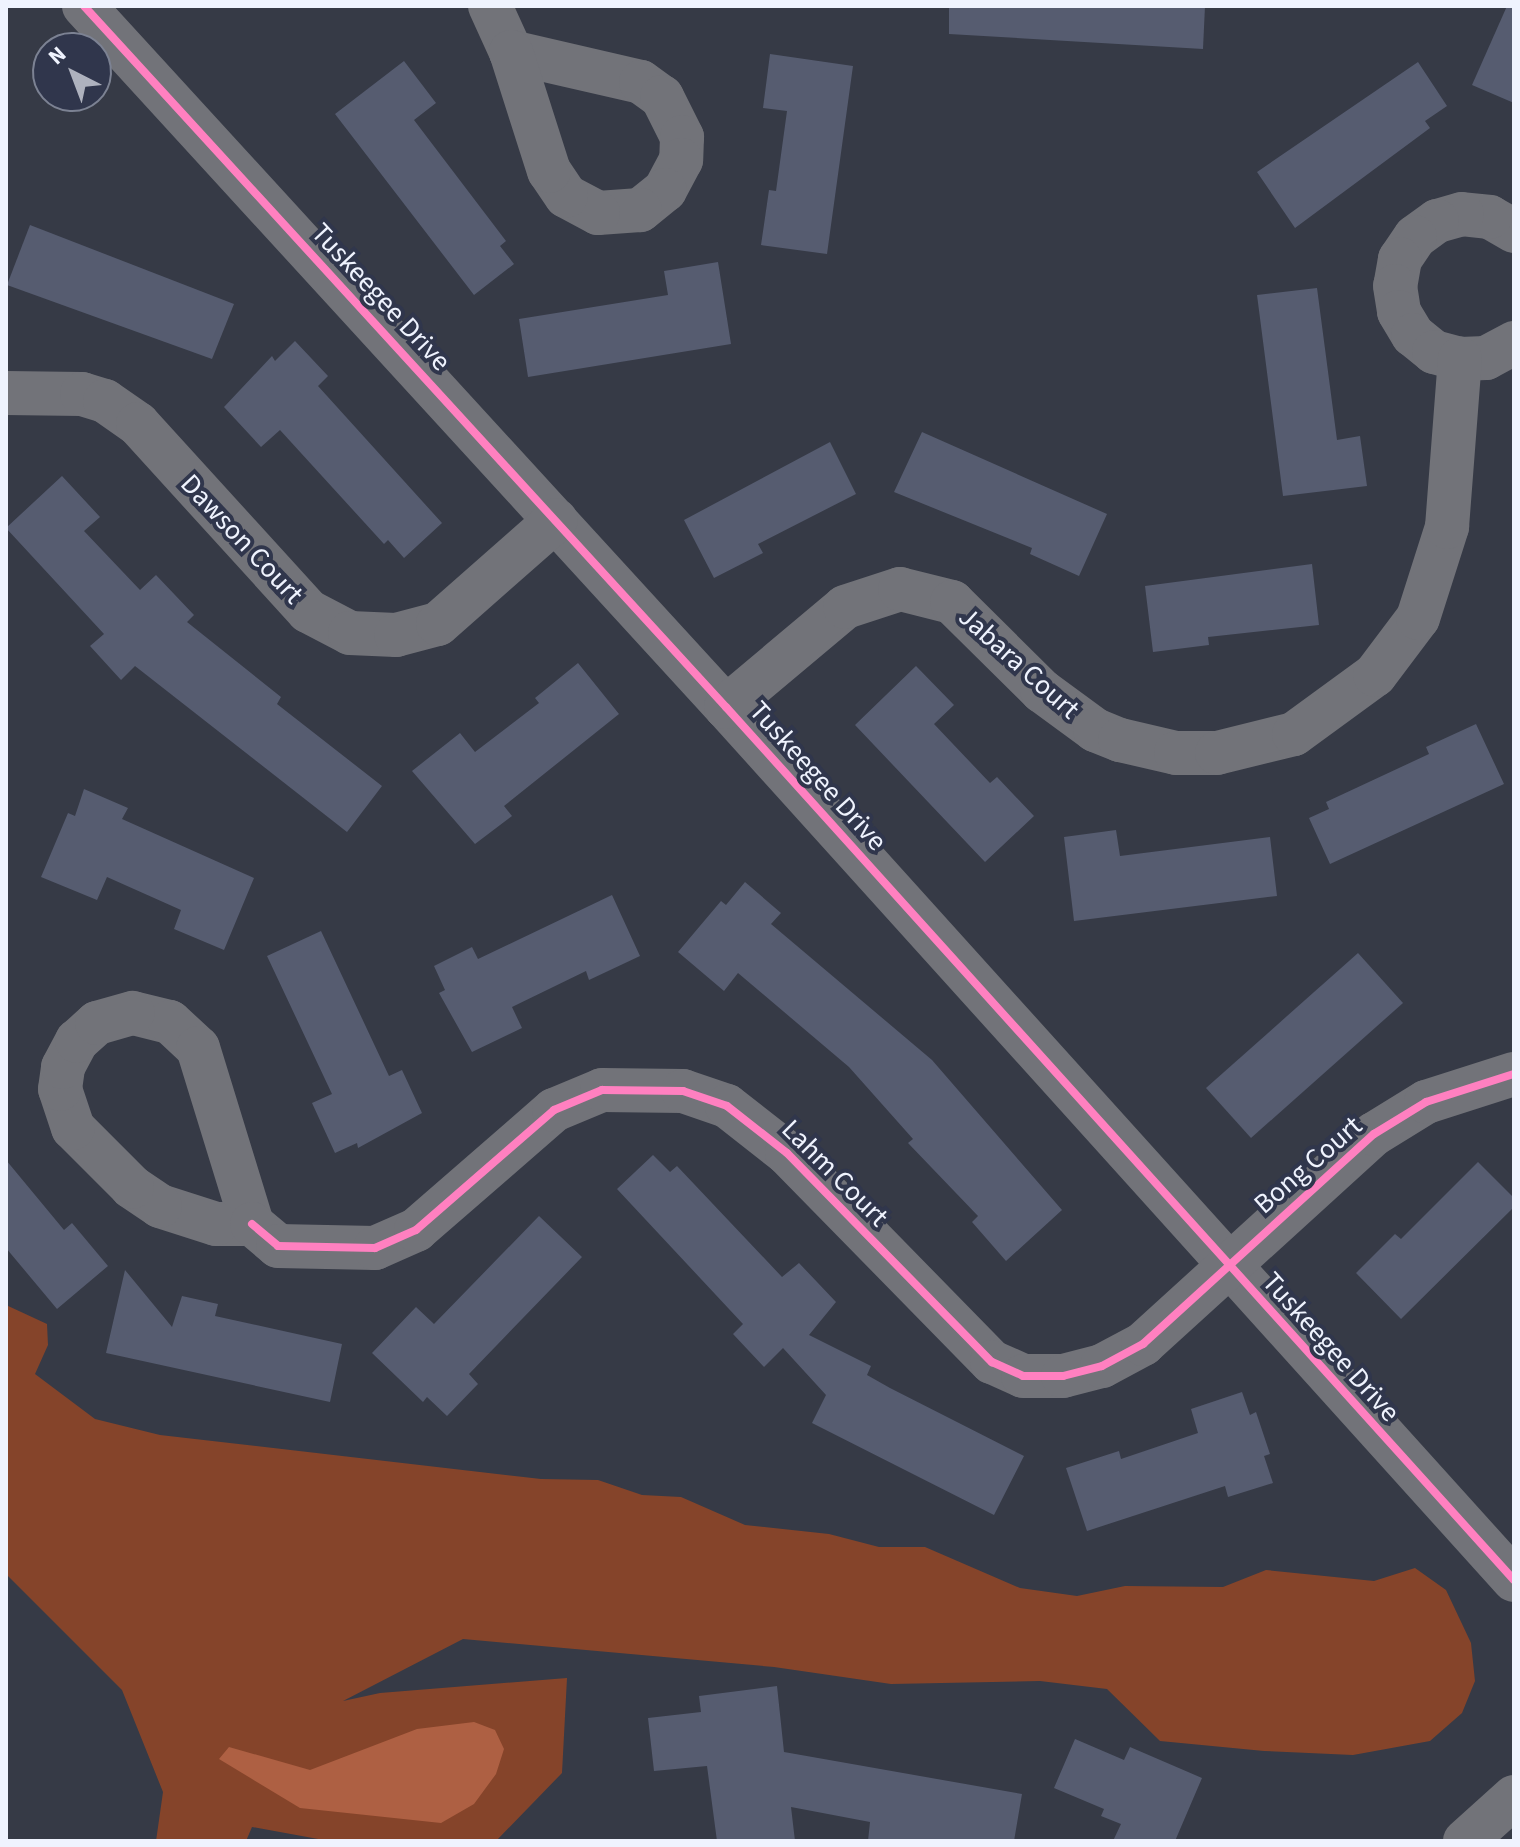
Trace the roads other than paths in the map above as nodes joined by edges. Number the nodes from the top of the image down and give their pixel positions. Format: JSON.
{"nodes":[{"id":1,"x":84,"y":6,"type":"edge"},
{"id":2,"x":490,"y":6,"type":"edge"},
{"id":3,"x":511,"y":52,"type":"dead end"},
{"id":4,"x":1514,"y":231,"type":"edge"},
{"id":5,"x":1514,"y":343,"type":"edge"},
{"id":6,"x":1460,"y":359,"type":"junction"},
{"id":7,"x":6,"y":393,"type":"edge"},
{"id":8,"x":556,"y":520,"type":"junction"},
{"id":9,"x":726,"y":707,"type":"junction"},
{"id":10,"x":1514,"y":1074,"type":"edge"},
{"id":11,"x":252,"y":1224,"type":"junction"},
{"id":12,"x":1226,"y":1266,"type":"junction"},
{"id":13,"x":1514,"y":1580,"type":"edge"},
{"id":14,"x":1514,"y":1797,"type":"edge"},
{"id":15,"x":1465,"y":1841,"type":"edge"}],
"edges":[{"from":1,"to":8,"type":"street","name":"Tuskeegee Drive"},
{"from":2,"to":3,"type":"street"},
{"from":4,"to":6,"type":"street"},
{"from":5,"to":6,"type":"street"},
{"from":6,"to":9,"type":"street","name":"Jabara Court"},
{"from":7,"to":8,"type":"street","name":"Dawson Court"},
{"from":8,"to":9,"type":"street","name":"Tuskeegee Drive"},
{"from":9,"to":12,"type":"street","name":"Tuskeegee Drive"},
{"from":10,"to":12,"type":"street","name":"Bong Court"},
{"from":11,"to":11,"type":"street"},
{"from":11,"to":12,"type":"street","name":"Lahm Court"},
{"from":12,"to":13,"type":"street","name":"Tuskeegee Drive"},
{"from":14,"to":15,"type":"street"}]}
